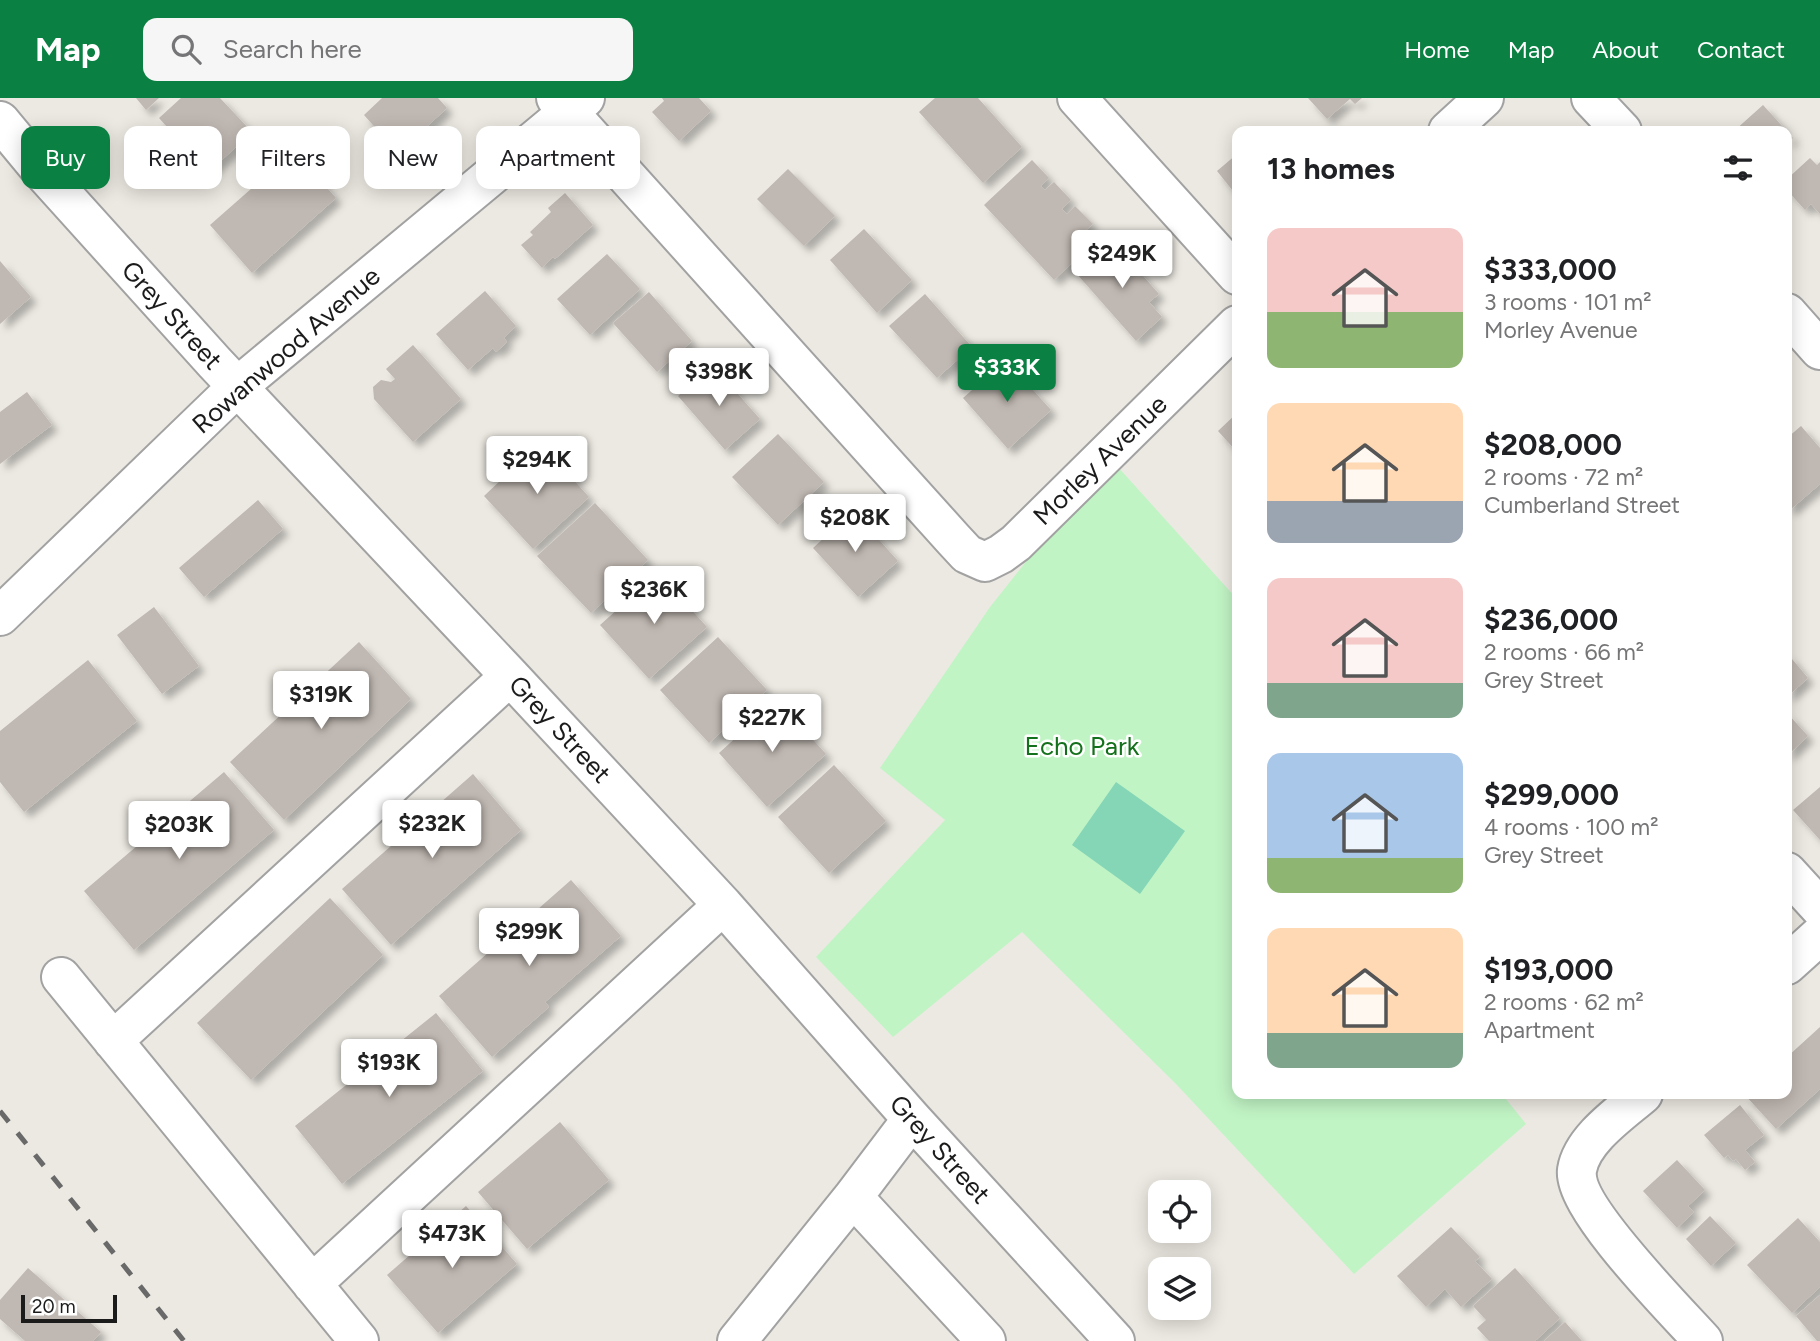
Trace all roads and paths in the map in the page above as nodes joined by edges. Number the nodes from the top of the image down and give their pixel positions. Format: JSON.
{"nodes":[{"id":1,"x":1077,"y":98,"type":"edge"},
{"id":2,"x":1484,"y":98,"type":"edge"},
{"id":3,"x":1591,"y":98,"type":"edge"},
{"id":4,"x":571,"y":103,"type":"edge"},
{"id":5,"x":0,"y":121,"type":"edge"},
{"id":6,"x":1453,"y":126,"type":"edge"},
{"id":7,"x":1617,"y":126,"type":"edge"},
{"id":8,"x":1232,"y":269,"type":"edge"},
{"id":9,"x":1792,"y":319,"type":"edge"},
{"id":10,"x":1232,"y":331,"type":"edge"},
{"id":11,"x":1820,"y":350,"type":"edge"},
{"id":12,"x":237,"y":387,"type":"junction"},
{"id":13,"x":0,"y":616,"type":"edge"},
{"id":14,"x":510,"y":676,"type":"junction"},
{"id":15,"x":1792,"y":877,"type":"edge"},
{"id":16,"x":723,"y":905,"type":"junction"},
{"id":17,"x":1820,"y":908,"type":"edge"},
{"id":18,"x":1820,"y":935,"type":"edge"},
{"id":19,"x":1792,"y":960,"type":"edge"},
{"id":20,"x":61,"y":977,"type":"dead end"},
{"id":21,"x":113,"y":1041,"type":"junction"},
{"id":22,"x":1637,"y":1099,"type":"edge"},
{"id":23,"x":912,"y":1119,"type":"junction"},
{"id":24,"x":853,"y":1197,"type":"junction"},
{"id":25,"x":312,"y":1284,"type":"junction"},
{"id":26,"x":359,"y":1341,"type":"edge"},
{"id":27,"x":737,"y":1341,"type":"edge"},
{"id":28,"x":986,"y":1341,"type":"edge"},
{"id":29,"x":1115,"y":1341,"type":"edge"},
{"id":30,"x":1703,"y":1341,"type":"edge"}],
"edges":[{"from":1,"to":8,"type":"street"},
{"from":2,"to":6,"type":"street"},
{"from":3,"to":7,"type":"street"},
{"from":4,"to":10,"type":"street","name":"Morley Avenue"},
{"from":4,"to":12,"type":"street","name":"Rowanwood Avenue"},
{"from":5,"to":12,"type":"street","name":"Grey Street"},
{"from":9,"to":11,"type":"street"},
{"from":12,"to":13,"type":"street","name":"Rowanwood Avenue"},
{"from":12,"to":14,"type":"street","name":"Grey Street"},
{"from":14,"to":16,"type":"street","name":"Grey Street"},
{"from":14,"to":21,"type":"street"},
{"from":15,"to":17,"type":"street"},
{"from":16,"to":23,"type":"street","name":"Grey Street"},
{"from":16,"to":25,"type":"street"},
{"from":18,"to":19,"type":"street"},
{"from":20,"to":21,"type":"street"},
{"from":21,"to":25,"type":"street"},
{"from":22,"to":30,"type":"street"},
{"from":23,"to":24,"type":"street"},
{"from":23,"to":29,"type":"street","name":"Grey Street"},
{"from":24,"to":27,"type":"street"},
{"from":24,"to":28,"type":"street"},
{"from":25,"to":26,"type":"street"}]}
